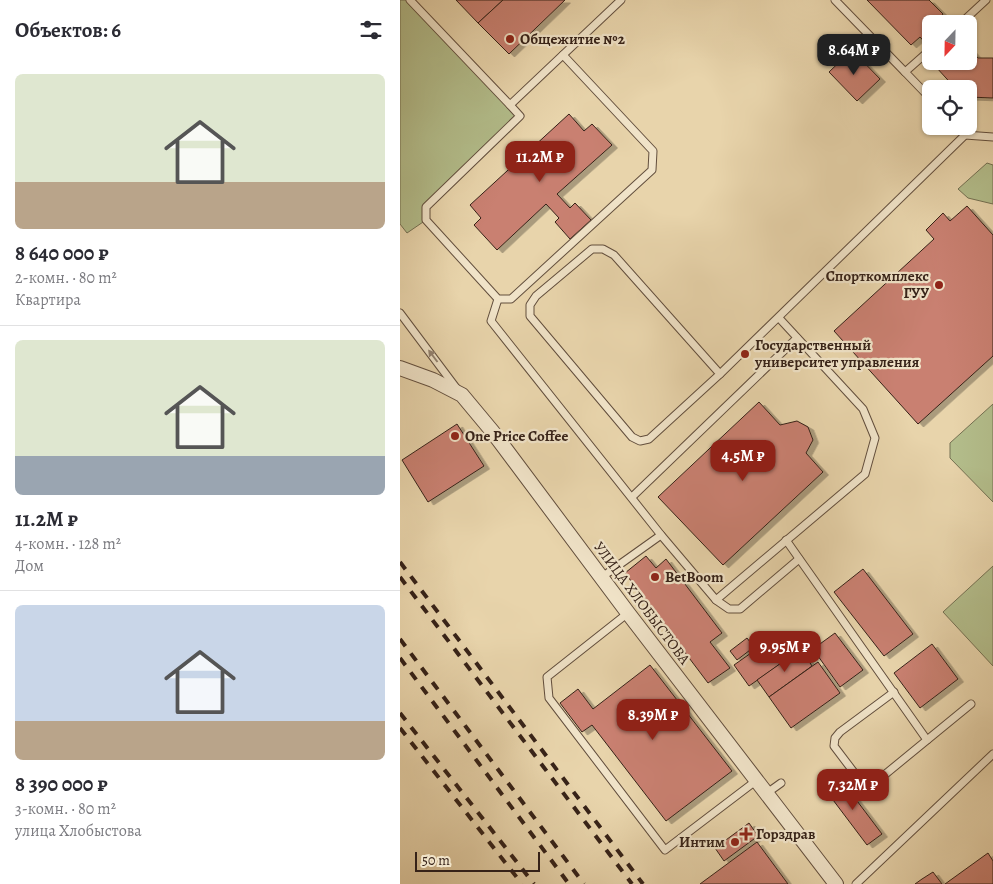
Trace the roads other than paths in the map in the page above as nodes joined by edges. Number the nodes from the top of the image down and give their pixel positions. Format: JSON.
{"nodes":[{"id":1,"x":410,"y":0,"type":"edge"},
{"id":2,"x":621,"y":0,"type":"edge"},
{"id":3,"x":835,"y":0,"type":"edge"},
{"id":4,"x":986,"y":0,"type":"edge"},
{"id":5,"x":970,"y":15,"type":"edge"},
{"id":6,"x":563,"y":55,"type":"junction"},
{"id":7,"x":922,"y":58,"type":"edge"},
{"id":8,"x":905,"y":72,"type":"junction"},
{"id":9,"x":922,"y":90,"type":"edge"},
{"id":10,"x":510,"y":105,"type":"junction"},
{"id":11,"x":965,"y":135,"type":"joint"},
{"id":12,"x":993,"y":137,"type":"edge"},
{"id":13,"x":498,"y":299,"type":"junction"},
{"id":14,"x":400,"y":313,"type":"edge"},
{"id":15,"x":779,"y":318,"type":"junction"},
{"id":16,"x":797,"y":338,"type":"junction"},
{"id":17,"x":400,"y":368,"type":"edge"},
{"id":18,"x":720,"y":374,"type":"junction"},
{"id":19,"x":462,"y":395,"type":"junction"},
{"id":20,"x":632,"y":498,"type":"junction"},
{"id":21,"x":661,"y":534,"type":"junction"},
{"id":22,"x":786,"y":540,"type":"junction"},
{"id":23,"x":799,"y":559,"type":"junction"},
{"id":24,"x":602,"y":577,"type":"junction"},
{"id":25,"x":716,"y":600,"type":"junction"},
{"id":26,"x":628,"y":613,"type":"junction"},
{"id":27,"x":894,"y":692,"type":"junction"},
{"id":28,"x":970,"y":704,"type":"dead end"},
{"id":29,"x":928,"y":740,"type":"junction"},
{"id":30,"x":993,"y":754,"type":"edge"},
{"id":31,"x":757,"y":780,"type":"junction"},
{"id":32,"x":781,"y":783,"type":"dead end"},
{"id":33,"x":767,"y":793,"type":"junction"},
{"id":34,"x":836,"y":884,"type":"edge"},
{"id":35,"x":856,"y":884,"type":"edge"}],
"edges":[{"from":1,"to":10,"type":"lane"},
{"from":2,"to":6,"type":"lane"},
{"from":3,"to":8,"type":"lane"},
{"from":4,"to":5,"type":"lane"},
{"from":6,"to":10,"type":"lane"},
{"from":6,"to":13,"type":"lane"},
{"from":7,"to":8,"type":"lane"},
{"from":8,"to":9,"type":"lane"},
{"from":10,"to":13,"type":"lane"},
{"from":11,"to":12,"type":"lane"},
{"from":11,"to":15,"type":"lane"},
{"from":13,"to":20,"type":"lane"},
{"from":19,"to":14,"type":"lane","one_way":true},
{"from":15,"to":16,"type":"lane"},
{"from":15,"to":18,"type":"lane"},
{"from":16,"to":20,"type":"lane"},
{"from":16,"to":22,"type":"lane"},
{"from":17,"to":19,"type":"street","name":"УЛИЦА ХЛОБЫСТОВА"},
{"from":18,"to":18,"type":"lane"},
{"from":19,"to":24,"type":"street","name":"УЛИЦА ХЛОБЫСТОВА"},
{"from":20,"to":21,"type":"lane"},
{"from":21,"to":24,"type":"lane"},
{"from":21,"to":25,"type":"lane"},
{"from":22,"to":23,"type":"lane"},
{"from":22,"to":25,"type":"lane"},
{"from":23,"to":25,"type":"lane"},
{"from":23,"to":27,"type":"lane"},
{"from":24,"to":26,"type":"street","name":"УЛИЦА ХЛОБЫСТОВА"},
{"from":26,"to":31,"type":"street","name":"УЛИЦА ХЛОБЫСТОВА"},
{"from":26,"to":31,"type":"lane"},
{"from":27,"to":29,"type":"lane"},
{"from":27,"to":29,"type":"lane"},
{"from":28,"to":29,"type":"lane"},
{"from":30,"to":35,"type":"lane"},
{"from":31,"to":33,"type":"street","name":"УЛИЦА ХЛОБЫСТОВА"},
{"from":32,"to":33,"type":"lane"},
{"from":33,"to":34,"type":"street","name":"УЛИЦА ХЛОБЫСТОВА"}]}
